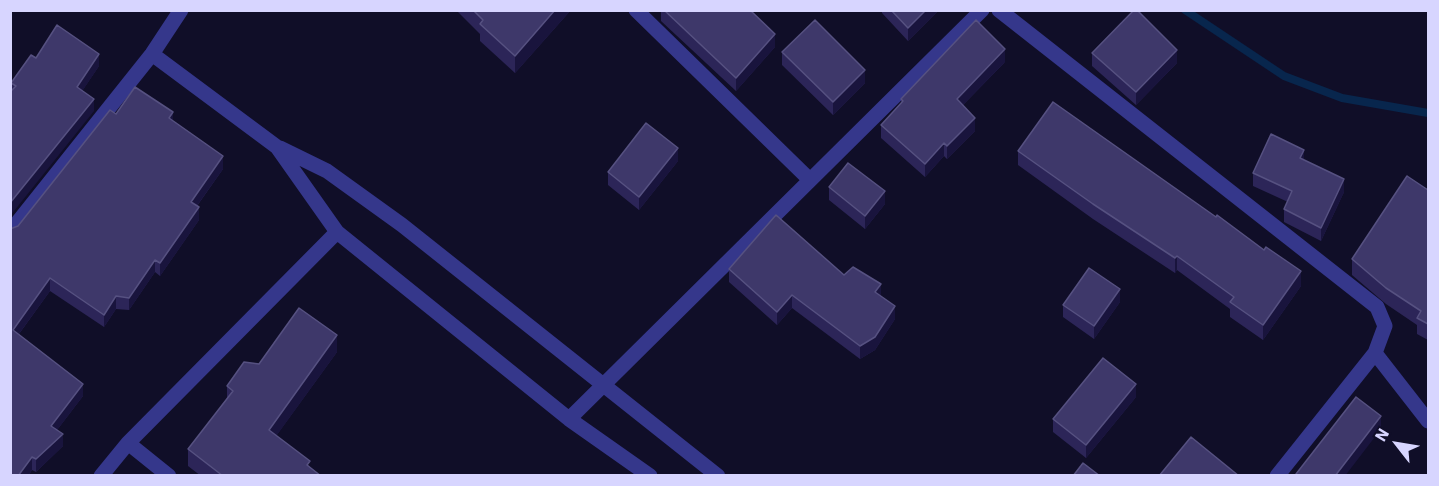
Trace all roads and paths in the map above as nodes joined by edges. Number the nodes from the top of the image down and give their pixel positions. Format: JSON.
{"nodes":[{"id":1,"x":181,"y":10,"type":"edge"},
{"id":2,"x":636,"y":10,"type":"edge"},
{"id":3,"x":982,"y":10,"type":"edge"},
{"id":4,"x":999,"y":10,"type":"edge"},
{"id":5,"x":152,"y":54,"type":"junction"},
{"id":6,"x":277,"y":147,"type":"junction"},
{"id":7,"x":810,"y":180,"type":"junction"},
{"id":8,"x":10,"y":232,"type":"edge"},
{"id":9,"x":337,"y":232,"type":"junction"},
{"id":10,"x":1375,"y":352,"type":"junction"},
{"id":11,"x":603,"y":385,"type":"junction"},
{"id":12,"x":569,"y":419,"type":"junction"},
{"id":13,"x":1428,"y":421,"type":"edge"},
{"id":14,"x":128,"y":444,"type":"junction"},
{"id":15,"x":101,"y":476,"type":"edge"},
{"id":16,"x":169,"y":476,"type":"edge"},
{"id":17,"x":650,"y":476,"type":"edge"},
{"id":18,"x":718,"y":476,"type":"edge"},
{"id":19,"x":1277,"y":476,"type":"edge"}],
"edges":[{"from":1,"to":5,"type":"street"},
{"from":2,"to":7,"type":"street"},
{"from":3,"to":7,"type":"street"},
{"from":4,"to":10,"type":"street"},
{"from":5,"to":6,"type":"street"},
{"from":5,"to":8,"type":"street"},
{"from":6,"to":9,"type":"street"},
{"from":6,"to":11,"type":"street"},
{"from":7,"to":11,"type":"street"},
{"from":9,"to":12,"type":"street"},
{"from":9,"to":14,"type":"street"},
{"from":10,"to":13,"type":"street"},
{"from":10,"to":19,"type":"street"},
{"from":11,"to":12,"type":"street"},
{"from":11,"to":18,"type":"street"},
{"from":12,"to":17,"type":"street"},
{"from":14,"to":15,"type":"street"},
{"from":14,"to":16,"type":"street"}]}
